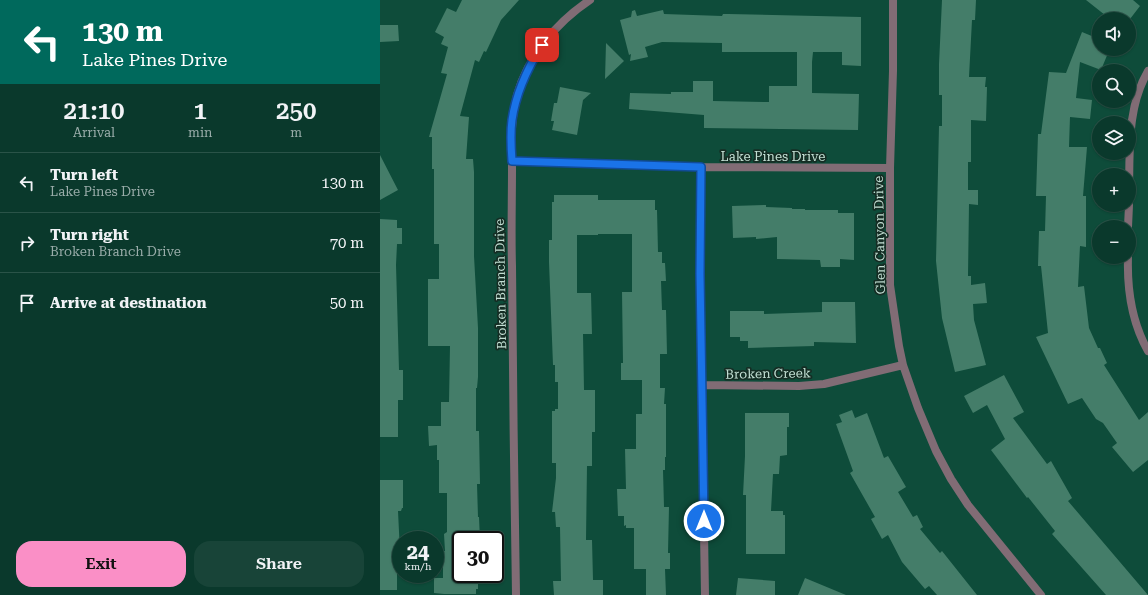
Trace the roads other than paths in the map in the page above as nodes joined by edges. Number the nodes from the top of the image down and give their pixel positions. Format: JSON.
{"nodes":[{"id":1,"x":590,"y":0,"type":"edge"},
{"id":2,"x":893,"y":0,"type":"edge"},
{"id":3,"x":1148,"y":71,"type":"edge"},
{"id":4,"x":512,"y":161,"type":"junction"},
{"id":5,"x":701,"y":167,"type":"junction"},
{"id":6,"x":890,"y":168,"type":"junction"},
{"id":7,"x":1129,"y":168,"type":"edge"},
{"id":8,"x":1128,"y":264,"type":"edge"},
{"id":9,"x":1148,"y":351,"type":"edge"},
{"id":10,"x":903,"y":365,"type":"junction"},
{"id":11,"x":703,"y":385,"type":"junction"},
{"id":12,"x":516,"y":595,"type":"edge"},
{"id":13,"x":705,"y":595,"type":"edge"},
{"id":14,"x":1041,"y":595,"type":"edge"}],
"edges":[{"from":1,"to":4,"type":"street","name":"Broken Branch Drive"},
{"from":2,"to":6,"type":"street","name":"Glen Canyon Drive"},
{"from":3,"to":7,"type":"street"},
{"from":4,"to":5,"type":"street","name":"Lake Pines Drive"},
{"from":4,"to":12,"type":"street","name":"Broken Branch Drive"},
{"from":5,"to":6,"type":"street","name":"Lake Pines Drive"},
{"from":5,"to":11,"type":"street"},
{"from":6,"to":10,"type":"street","name":"Glen Canyon Drive"},
{"from":8,"to":9,"type":"street"},
{"from":10,"to":11,"type":"street","name":"Broken Creek"},
{"from":10,"to":14,"type":"street","name":"Glen Canyon Drive"},
{"from":11,"to":13,"type":"street"}]}
